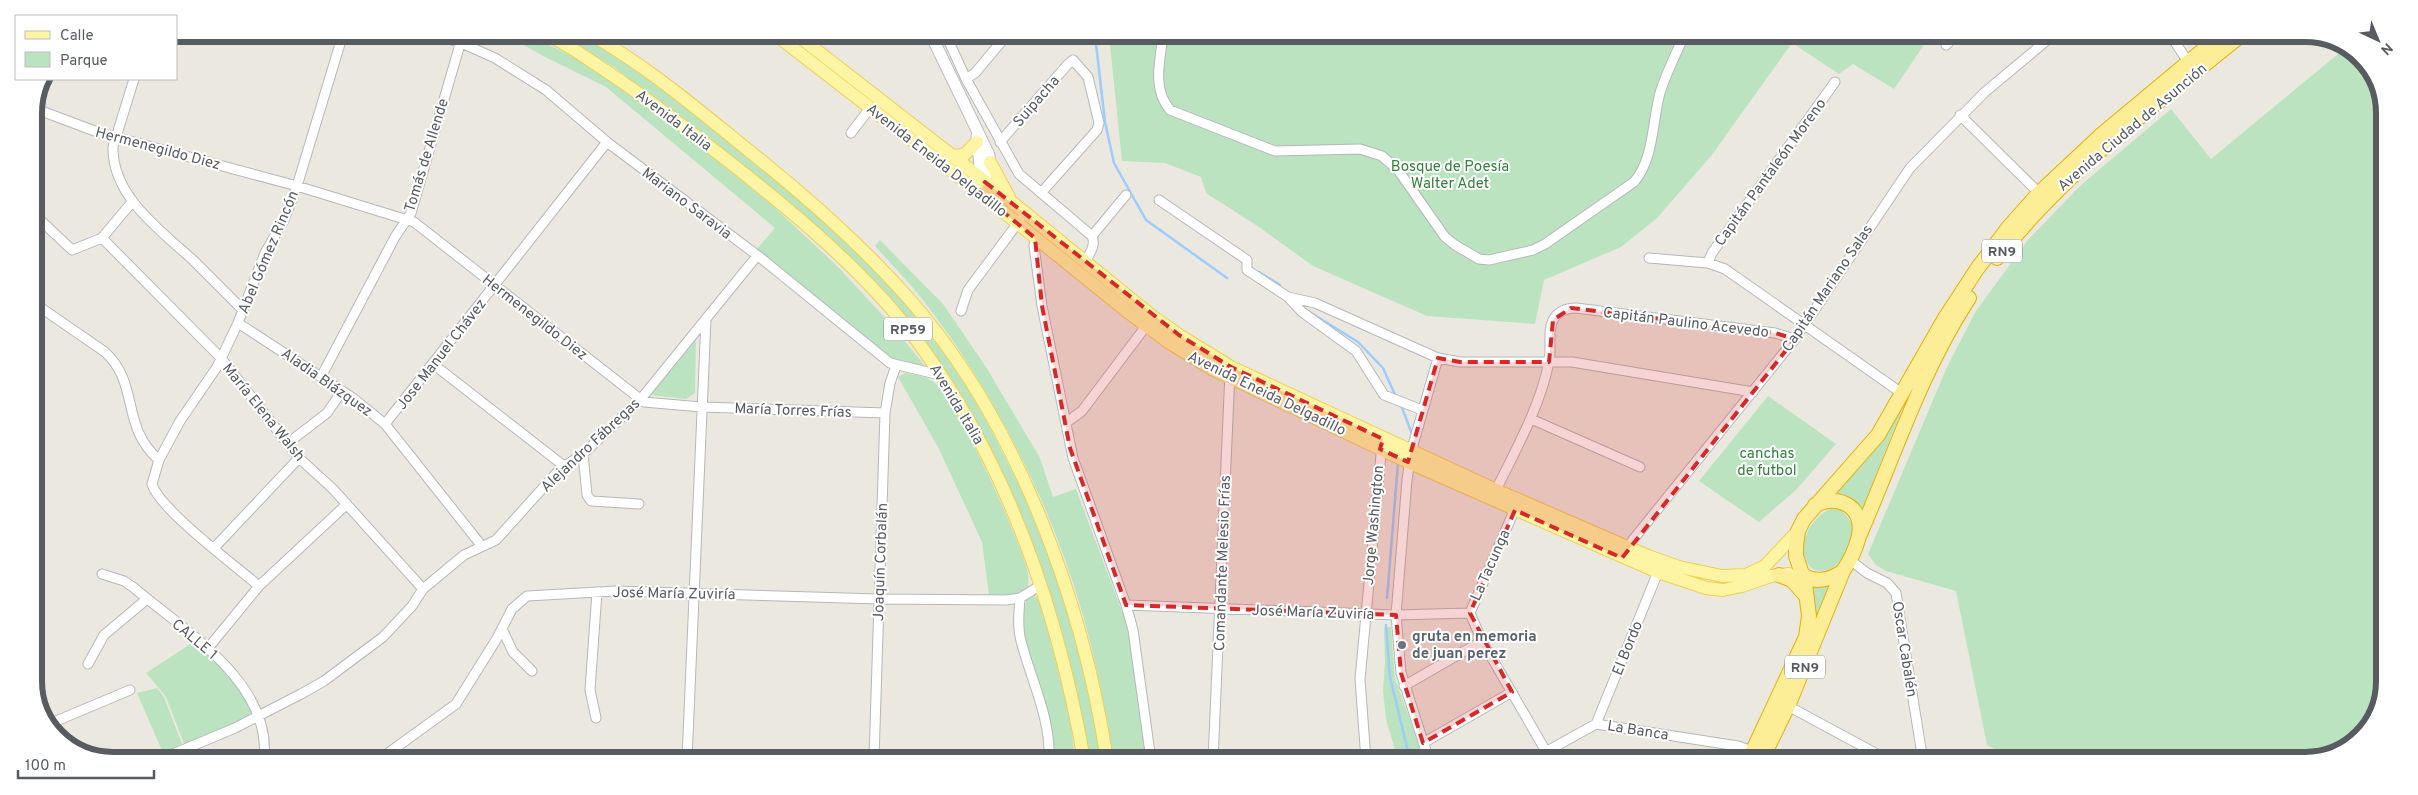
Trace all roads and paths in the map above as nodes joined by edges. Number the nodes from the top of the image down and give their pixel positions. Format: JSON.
{"nodes":[{"id":1,"x":340,"y":43,"type":"edge"},
{"id":2,"x":460,"y":43,"type":"edge"},
{"id":3,"x":470,"y":43,"type":"edge"},
{"id":4,"x":563,"y":43,"type":"edge"},
{"id":5,"x":605,"y":43,"type":"edge"},
{"id":6,"x":786,"y":43,"type":"edge"},
{"id":7,"x":807,"y":43,"type":"edge"},
{"id":8,"x":936,"y":43,"type":"edge"},
{"id":9,"x":950,"y":43,"type":"edge"},
{"id":10,"x":1000,"y":43,"type":"edge"},
{"id":11,"x":1162,"y":43,"type":"edge"},
{"id":12,"x":1681,"y":43,"type":"edge"},
{"id":13,"x":2044,"y":43,"type":"edge"},
{"id":14,"x":2176,"y":43,"type":"edge"},
{"id":15,"x":2211,"y":43,"type":"edge"},
{"id":16,"x":2232,"y":43,"type":"edge"},
{"id":17,"x":2188,"y":62,"type":"junction"},
{"id":18,"x":966,"y":79,"type":"junction"},
{"id":19,"x":134,"y":80,"type":"edge"},
{"id":20,"x":1834,"y":82,"type":"dead end"},
{"id":21,"x":870,"y":108,"type":"junction"},
{"id":22,"x":42,"y":111,"type":"edge"},
{"id":23,"x":1960,"y":115,"type":"junction"},
{"id":24,"x":851,"y":132,"type":"dead end"},
{"id":25,"x":977,"y":137,"type":"junction"},
{"id":26,"x":116,"y":138,"type":"junction"},
{"id":27,"x":607,"y":142,"type":"junction"},
{"id":28,"x":1000,"y":142,"type":"junction"},
{"id":29,"x":951,"y":156,"type":"junction"},
{"id":30,"x":990,"y":162,"type":"junction"},
{"id":31,"x":978,"y":184,"type":"junction"},
{"id":32,"x":297,"y":186,"type":"junction"},
{"id":33,"x":1041,"y":193,"type":"junction"},
{"id":34,"x":2039,"y":194,"type":"junction"},
{"id":35,"x":1126,"y":195,"type":"dead end"},
{"id":36,"x":1159,"y":200,"type":"dead end"},
{"id":37,"x":132,"y":202,"type":"junction"},
{"id":38,"x":1013,"y":203,"type":"junction"},
{"id":39,"x":1021,"y":218,"type":"junction"},
{"id":40,"x":407,"y":219,"type":"junction"},
{"id":41,"x":42,"y":222,"type":"edge"},
{"id":42,"x":1092,"y":236,"type":"junction"},
{"id":43,"x":102,"y":238,"type":"junction"},
{"id":44,"x":1035,"y":238,"type":"junction"},
{"id":45,"x":757,"y":256,"type":"junction"},
{"id":46,"x":1649,"y":258,"type":"dead end"},
{"id":47,"x":1085,"y":262,"type":"junction"},
{"id":48,"x":1708,"y":263,"type":"junction"},
{"id":49,"x":495,"y":285,"type":"junction"},
{"id":50,"x":1288,"y":297,"type":"junction"},
{"id":51,"x":42,"y":309,"type":"edge"},
{"id":52,"x":242,"y":309,"type":"junction"},
{"id":53,"x":961,"y":311,"type":"dead end"},
{"id":54,"x":706,"y":319,"type":"junction"},
{"id":55,"x":238,"y":323,"type":"junction"},
{"id":56,"x":1804,"y":325,"type":"junction"},
{"id":57,"x":1146,"y":326,"type":"junction"},
{"id":58,"x":1795,"y":339,"type":"junction"},
{"id":59,"x":221,"y":358,"type":"junction"},
{"id":60,"x":1438,"y":358,"type":"junction"},
{"id":61,"x":1549,"y":362,"type":"junction"},
{"id":62,"x":433,"y":364,"type":"junction"},
{"id":63,"x":896,"y":366,"type":"junction"},
{"id":64,"x":1230,"y":372,"type":"junction"},
{"id":65,"x":940,"y":375,"type":"junction"},
{"id":66,"x":322,"y":377,"type":"junction"},
{"id":67,"x":342,"y":391,"type":"junction"},
{"id":68,"x":1753,"y":392,"type":"junction"},
{"id":69,"x":1903,"y":394,"type":"junction"},
{"id":70,"x":640,"y":400,"type":"junction"},
{"id":71,"x":701,"y":407,"type":"junction"},
{"id":72,"x":1422,"y":410,"type":"junction"},
{"id":73,"x":885,"y":413,"type":"junction"},
{"id":74,"x":1531,"y":418,"type":"junction"},
{"id":75,"x":1066,"y":422,"type":"junction"},
{"id":76,"x":385,"y":424,"type":"junction"},
{"id":77,"x":288,"y":443,"type":"junction"},
{"id":78,"x":1382,"y":444,"type":"junction"},
{"id":79,"x":583,"y":454,"type":"junction"},
{"id":80,"x":1410,"y":457,"type":"junction"},
{"id":81,"x":299,"y":458,"type":"junction"},
{"id":82,"x":159,"y":460,"type":"junction"},
{"id":83,"x":564,"y":466,"type":"junction"},
{"id":84,"x":1640,"y":467,"type":"dead end"},
{"id":85,"x":1496,"y":490,"type":"junction"},
{"id":86,"x":347,"y":504,"type":"junction"},
{"id":87,"x":638,"y":504,"type":"dead end"},
{"id":88,"x":1517,"y":505,"type":"junction"},
{"id":89,"x":1815,"y":505,"type":"junction"},
{"id":90,"x":1798,"y":531,"type":"junction"},
{"id":91,"x":1859,"y":537,"type":"junction"},
{"id":92,"x":481,"y":545,"type":"junction"},
{"id":93,"x":214,"y":548,"type":"junction"},
{"id":94,"x":1625,"y":553,"type":"junction"},
{"id":95,"x":1847,"y":566,"type":"junction"},
{"id":96,"x":1658,"y":572,"type":"junction"},
{"id":97,"x":102,"y":574,"type":"dead end"},
{"id":98,"x":1779,"y":575,"type":"junction"},
{"id":99,"x":1803,"y":575,"type":"junction"},
{"id":100,"x":1041,"y":585,"type":"junction"},
{"id":101,"x":259,"y":586,"type":"junction"},
{"id":102,"x":423,"y":589,"type":"junction"},
{"id":103,"x":597,"y":592,"type":"junction"},
{"id":104,"x":694,"y":592,"type":"junction"},
{"id":105,"x":1020,"y":598,"type":"junction"},
{"id":106,"x":1807,"y":598,"type":"junction"},
{"id":107,"x":147,"y":599,"type":"junction"},
{"id":108,"x":879,"y":599,"type":"junction"},
{"id":109,"x":1126,"y":606,"type":"junction"},
{"id":110,"x":1220,"y":608,"type":"junction"},
{"id":111,"x":1470,"y":613,"type":"junction"},
{"id":112,"x":1364,"y":614,"type":"junction"},
{"id":113,"x":1396,"y":615,"type":"junction"},
{"id":114,"x":502,"y":629,"type":"junction"},
{"id":115,"x":1482,"y":641,"type":"junction"},
{"id":116,"x":208,"y":648,"type":"junction"},
{"id":117,"x":88,"y":664,"type":"dead end"},
{"id":118,"x":532,"y":671,"type":"dead end"},
{"id":119,"x":1404,"y":686,"type":"junction"},
{"id":120,"x":130,"y":690,"type":"dead end"},
{"id":121,"x":1512,"y":692,"type":"junction"},
{"id":122,"x":1788,"y":706,"type":"junction"},
{"id":123,"x":258,"y":717,"type":"junction"},
{"id":124,"x":596,"y":718,"type":"dead end"},
{"id":125,"x":55,"y":722,"type":"edge"},
{"id":126,"x":1596,"y":724,"type":"junction"},
{"id":127,"x":1423,"y":742,"type":"junction"},
{"id":128,"x":175,"y":752,"type":"edge"},
{"id":129,"x":264,"y":752,"type":"edge"},
{"id":130,"x":390,"y":752,"type":"edge"},
{"id":131,"x":687,"y":752,"type":"edge"},
{"id":132,"x":874,"y":752,"type":"edge"},
{"id":133,"x":1049,"y":752,"type":"edge"},
{"id":134,"x":1082,"y":752,"type":"edge"},
{"id":135,"x":1104,"y":752,"type":"edge"},
{"id":136,"x":1150,"y":752,"type":"edge"},
{"id":137,"x":1214,"y":752,"type":"edge"},
{"id":138,"x":1365,"y":752,"type":"edge"},
{"id":139,"x":1426,"y":752,"type":"edge"},
{"id":140,"x":1546,"y":752,"type":"joint"},
{"id":141,"x":1747,"y":752,"type":"edge"},
{"id":142,"x":1756,"y":752,"type":"edge"},
{"id":143,"x":1757,"y":752,"type":"edge"},
{"id":144,"x":1873,"y":752,"type":"edge"},
{"id":145,"x":1922,"y":752,"type":"edge"}],
"edges":[{"from":1,"to":32,"type":"street","name":"Abel Gómez Rincón"},
{"from":2,"to":40,"type":"street","name":"Tomás de Allende"},
{"from":3,"to":27,"type":"street","name":"Mariano Saravia"},
{"from":4,"to":65,"type":"main road","name":"Avenida Italia","number":"RP59"},
{"from":5,"to":135,"type":"main road","name":"Avenida Italia","number":"RP59"},
{"from":6,"to":21,"type":"main road","name":"Avenida Eneida Delgadillo"},
{"from":7,"to":29,"type":"main road","name":"Avenida Eneida Delgadillo"},
{"from":8,"to":25,"type":"main road"},
{"from":9,"to":18,"type":"street"},
{"from":10,"to":18,"type":"street"},
{"from":11,"to":12,"type":"street"},
{"from":13,"to":23,"type":"street","name":"Capitán Mariano Salas"},
{"from":14,"to":17,"type":"street"},
{"from":15,"to":17,"type":"highway","name":"Avenida Ciudad de Asunción","number":"RN9"},
{"from":16,"to":91,"type":"highway","name":"Avenida Ciudad de Asunción","number":"RN9"},
{"from":17,"to":34,"type":"highway","name":"Avenida Ciudad de Asunción","number":"RN9"},
{"from":18,"to":28,"type":"street"},
{"from":19,"to":26,"type":"street"},
{"from":20,"to":48,"type":"street","name":"Capitán Pantaleón Moreno"},
{"from":21,"to":24,"type":"street"},
{"from":21,"to":31,"type":"main road","name":"Avenida Eneida Delgadillo"},
{"from":22,"to":26,"type":"street","name":"Hermenegildo Diez"},
{"from":23,"to":34,"type":"street"},
{"from":23,"to":56,"type":"street","name":"Capitán Mariano Salas"},
{"from":25,"to":29,"type":"main road"},
{"from":25,"to":30,"type":"main road"},
{"from":25,"to":31,"type":"main road"},
{"from":26,"to":32,"type":"street","name":"Hermenegildo Diez"},
{"from":26,"to":37,"type":"street"},
{"from":27,"to":45,"type":"street","name":"Mariano Saravia"},
{"from":27,"to":49,"type":"street","name":"Jose Manuel Chávez"},
{"from":28,"to":33,"type":"street"},
{"from":28,"to":33,"type":"street","name":"Suipacha"},
{"from":29,"to":31,"type":"main road","name":"Avenida Eneida Delgadillo"},
{"from":30,"to":31,"type":"main road"},
{"from":30,"to":38,"type":"main road"},
{"from":31,"to":38,"type":"main road","name":"Avenida Eneida Delgadillo"},
{"from":31,"to":39,"type":"main road","name":"Avenida Eneida Delgadillo"},
{"from":32,"to":40,"type":"street","name":"Hermenegildo Diez"},
{"from":32,"to":52,"type":"street","name":"Abel Gómez Rincón"},
{"from":33,"to":42,"type":"street"},
{"from":34,"to":69,"type":"highway","name":"Avenida Ciudad de Asunción","number":"RN9"},
{"from":35,"to":42,"type":"street"},
{"from":36,"to":50,"type":"street"},
{"from":37,"to":43,"type":"street"},
{"from":37,"to":52,"type":"street"},
{"from":38,"to":39,"type":"main road","name":"Avenida Eneida Delgadillo"},
{"from":39,"to":44,"type":"main road","name":"Avenida Eneida Delgadillo"},
{"from":39,"to":47,"type":"main road","name":"Avenida Eneida Delgadillo"},
{"from":39,"to":53,"type":"street"},
{"from":40,"to":49,"type":"street","name":"Hermenegildo Diez"},
{"from":40,"to":66,"type":"street","name":"Tomás de Allende"},
{"from":41,"to":43,"type":"street"},
{"from":42,"to":47,"type":"street"},
{"from":43,"to":59,"type":"street","name":"María Elena Walsh"},
{"from":44,"to":57,"type":"main road","name":"Avenida Eneida Delgadillo"},
{"from":44,"to":75,"type":"street"},
{"from":45,"to":54,"type":"street","name":"Alejandro Fábregas"},
{"from":45,"to":63,"type":"street","name":"Mariano Saravia"},
{"from":46,"to":48,"type":"street"},
{"from":47,"to":64,"type":"main road","name":"Avenida Eneida Delgadillo"},
{"from":48,"to":56,"type":"street"},
{"from":49,"to":62,"type":"street","name":"Jose Manuel Chávez"},
{"from":49,"to":70,"type":"street","name":"Hermenegildo Diez"},
{"from":50,"to":60,"type":"street"},
{"from":50,"to":72,"type":"street"},
{"from":51,"to":82,"type":"street"},
{"from":52,"to":55,"type":"street","name":"Abel Gómez Rincón"},
{"from":54,"to":70,"type":"street","name":"Alejandro Fábregas"},
{"from":54,"to":71,"type":"street"},
{"from":55,"to":59,"type":"street","name":"Abel Gómez Rincón"},
{"from":55,"to":66,"type":"street","name":"Aladia Blázquez"},
{"from":56,"to":58,"type":"street","name":"Capitán Mariano Salas"},
{"from":56,"to":69,"type":"street"},
{"from":57,"to":64,"type":"main road","name":"Avenida Eneida Delgadillo"},
{"from":57,"to":75,"type":"street"},
{"from":58,"to":61,"type":"street","name":"Capitán Paulino Acevedo"},
{"from":58,"to":68,"type":"street","name":"Capitán Mariano Salas"},
{"from":59,"to":77,"type":"street","name":"María Elena Walsh"},
{"from":59,"to":82,"type":"street","name":"Abel Gómez Rincón"},
{"from":60,"to":61,"type":"street"},
{"from":60,"to":72,"type":"street"},
{"from":61,"to":68,"type":"street"},
{"from":61,"to":74,"type":"street"},
{"from":62,"to":76,"type":"street","name":"Jose Manuel Chávez"},
{"from":62,"to":83,"type":"street"},
{"from":63,"to":65,"type":"street","name":"Mariano Saravia"},
{"from":63,"to":73,"type":"street","name":"Joaquín Corbalán"},
{"from":64,"to":78,"type":"main road","name":"Avenida Eneida Delgadillo"},
{"from":64,"to":110,"type":"street","name":"Comandante Melesio Frías"},
{"from":65,"to":100,"type":"main road","name":"Avenida Italia","number":"RP59"},
{"from":66,"to":67,"type":"street","name":"Aladia Blázquez"},
{"from":67,"to":76,"type":"street","name":"Aladia Blázquez"},
{"from":67,"to":77,"type":"street"},
{"from":68,"to":94,"type":"street","name":"Capitán Mariano Salas"},
{"from":69,"to":89,"type":"highway","name":"Avenida Ciudad de Asunción","number":"RN9"},
{"from":70,"to":71,"type":"street","name":"Hermenegildo Diez"},
{"from":70,"to":79,"type":"street","name":"Alejandro Fábregas"},
{"from":71,"to":73,"type":"street","name":"María Torres Frías"},
{"from":71,"to":104,"type":"street"},
{"from":72,"to":80,"type":"street"},
{"from":73,"to":108,"type":"street","name":"Joaquín Corbalán"},
{"from":74,"to":84,"type":"street"},
{"from":74,"to":85,"type":"street"},
{"from":75,"to":109,"type":"street"},
{"from":76,"to":92,"type":"street","name":"Aladia Blázquez"},
{"from":77,"to":81,"type":"street","name":"María Elena Walsh"},
{"from":78,"to":80,"type":"main road","name":"Avenida Eneida Delgadillo"},
{"from":78,"to":112,"type":"street","name":"Jorge Washington"},
{"from":79,"to":83,"type":"street","name":"Alejandro Fábregas"},
{"from":79,"to":87,"type":"street"},
{"from":80,"to":85,"type":"main road","name":"Avenida Eneida Delgadillo"},
{"from":80,"to":88,"type":"main road","name":"Avenida Eneida Delgadillo"},
{"from":80,"to":113,"type":"street"},
{"from":81,"to":86,"type":"street","name":"María Elena Walsh"},
{"from":81,"to":93,"type":"street"},
{"from":82,"to":93,"type":"street","name":"Abel Gómez Rincón"},
{"from":83,"to":92,"type":"street","name":"Alejandro Fábregas"},
{"from":85,"to":88,"type":"main road","name":"Avenida Eneida Delgadillo"},
{"from":86,"to":101,"type":"street"},
{"from":86,"to":102,"type":"street","name":"María Elena Walsh"},
{"from":88,"to":94,"type":"main road","name":"Avenida Eneida Delgadillo"},
{"from":88,"to":111,"type":"street","name":"La Tacunga"},
{"from":89,"to":90,"type":"highway","number":"RN9"},
{"from":89,"to":91,"type":"highway"},
{"from":90,"to":94,"type":"main road","name":"Avenida Eneida Delgadillo"},
{"from":90,"to":99,"type":"highway","number":"RN9"},
{"from":91,"to":95,"type":"highway","number":"RN9"},
{"from":92,"to":102,"type":"street","name":"Alejandro Fábregas"},
{"from":93,"to":101,"type":"street"},
{"from":94,"to":96,"type":"main road","name":"Avenida Eneida Delgadillo"},
{"from":95,"to":99,"type":"highway"},
{"from":95,"to":122,"type":"highway","number":"RN9"},
{"from":95,"to":145,"type":"street","name":"Oscar Cabalén"},
{"from":96,"to":98,"type":"main road","name":"Avenida Eneida Delgadillo"},
{"from":96,"to":126,"type":"street","name":"El Bordo"},
{"from":97,"to":107,"type":"street","name":"CALLE 1"},
{"from":98,"to":99,"type":"main road","name":"Avenida Eneida Delgadillo"},
{"from":98,"to":106,"type":"highway"},
{"from":99,"to":106,"type":"highway","number":"RN9"},
{"from":100,"to":105,"type":"street","name":"José María Zuviría"},
{"from":100,"to":134,"type":"main road","name":"Avenida Italia","number":"RP59"},
{"from":101,"to":116,"type":"street"},
{"from":102,"to":123,"type":"street","name":"Alejandro Fábregas"},
{"from":103,"to":104,"type":"street","name":"José María Zuviría"},
{"from":103,"to":114,"type":"street","name":"José María Zuviría"},
{"from":103,"to":124,"type":"street"},
{"from":104,"to":108,"type":"street","name":"José María Zuviría"},
{"from":104,"to":131,"type":"street"},
{"from":105,"to":108,"type":"street","name":"José María Zuviría"},
{"from":105,"to":133,"type":"street"},
{"from":106,"to":142,"type":"highway","number":"RN9"},
{"from":107,"to":116,"type":"street","name":"CALLE 1"},
{"from":107,"to":117,"type":"street"},
{"from":108,"to":132,"type":"street","name":"Joaquín Corbalán"},
{"from":109,"to":110,"type":"street","name":"José María Zuviría"},
{"from":109,"to":136,"type":"street"},
{"from":110,"to":112,"type":"street","name":"José María Zuviría"},
{"from":110,"to":137,"type":"street","name":"Comandante Melesio Frías"},
{"from":111,"to":113,"type":"street","name":"José María Zuviría"},
{"from":111,"to":115,"type":"street","name":"La Tacunga"},
{"from":112,"to":113,"type":"street","name":"José María Zuviría"},
{"from":112,"to":138,"type":"street","name":"Jorge Washington"},
{"from":113,"to":119,"type":"street"},
{"from":114,"to":118,"type":"street"},
{"from":114,"to":130,"type":"street","name":"José María Zuviría"},
{"from":115,"to":119,"type":"street"},
{"from":115,"to":121,"type":"street","name":"La Tacunga"},
{"from":116,"to":123,"type":"street","name":"CALLE 1"},
{"from":119,"to":127,"type":"street"},
{"from":120,"to":125,"type":"street"},
{"from":121,"to":127,"type":"street"},
{"from":121,"to":140,"type":"street","name":"La Tacunga"},
{"from":122,"to":143,"type":"highway","number":"RN9"},
{"from":122,"to":144,"type":"street"},
{"from":123,"to":128,"type":"street","name":"Alejandro Fábregas"},
{"from":123,"to":129,"type":"street","name":"CALLE 1"},
{"from":126,"to":140,"type":"street","name":"La Banca"},
{"from":126,"to":141,"type":"street","name":"La Banca"},
{"from":127,"to":139,"type":"street"}]}
